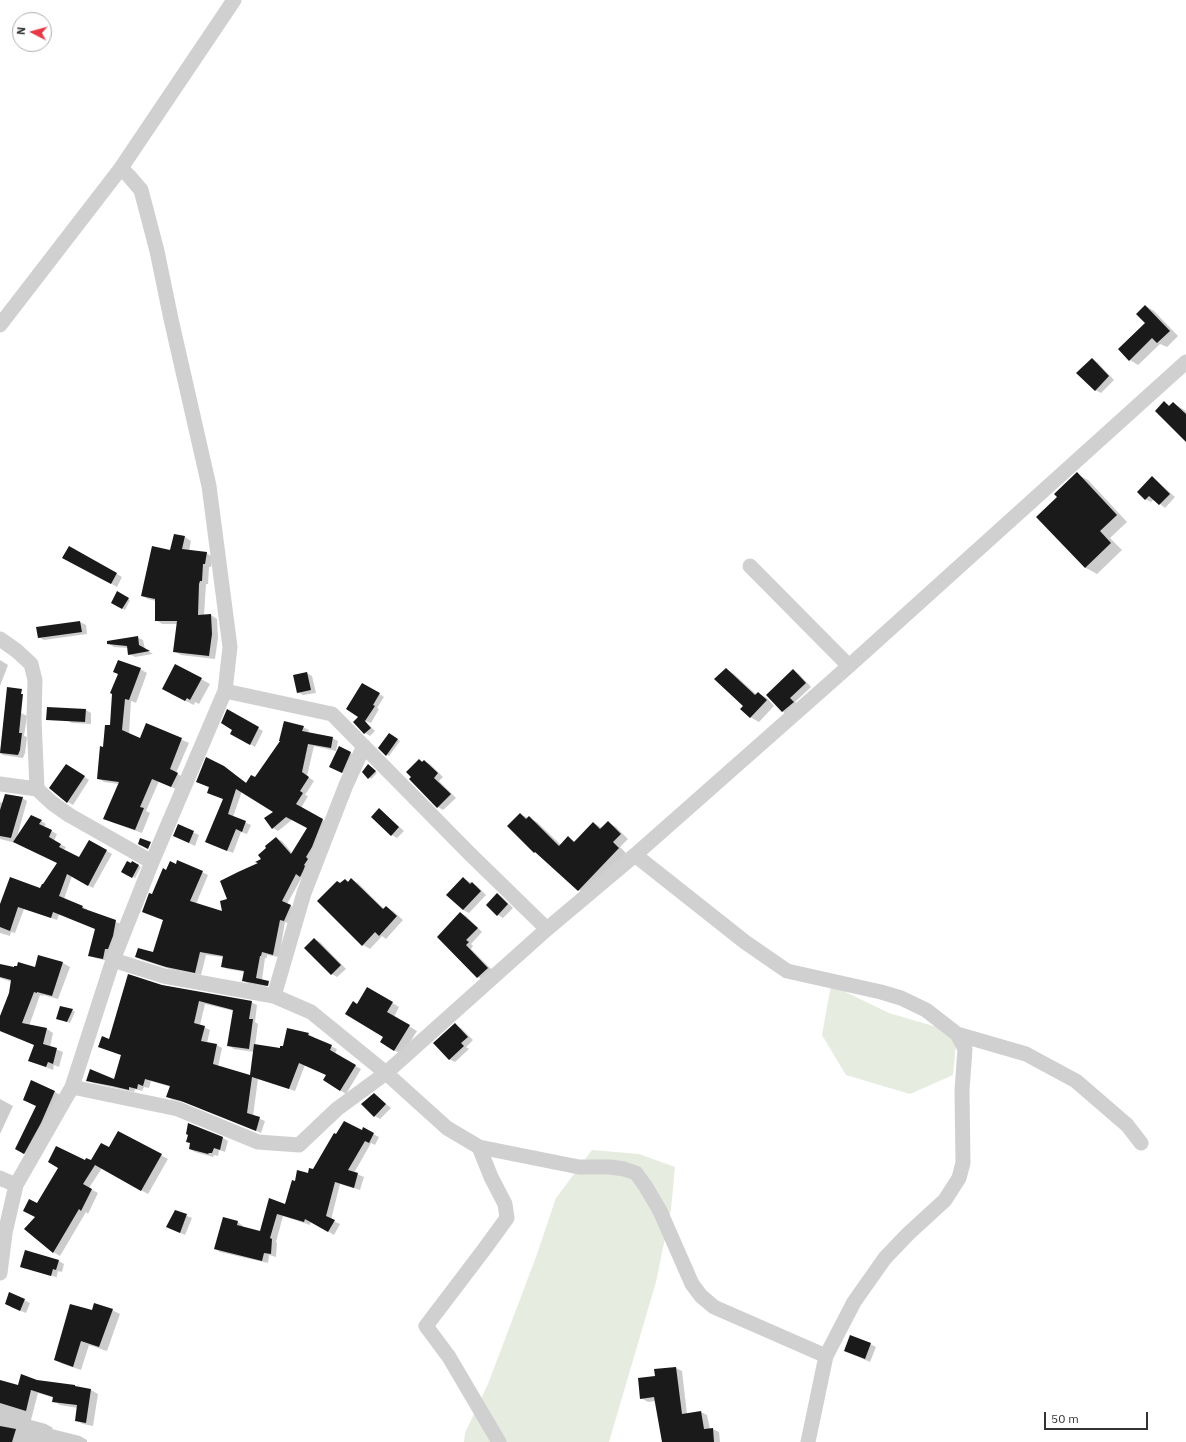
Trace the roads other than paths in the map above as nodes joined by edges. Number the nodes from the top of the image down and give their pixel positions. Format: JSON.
{"nodes":[{"id":1,"x":234,"y":0,"type":"edge"},
{"id":2,"x":121,"y":168,"type":"junction"},
{"id":3,"x":0,"y":325,"type":"edge"},
{"id":4,"x":1186,"y":362,"type":"edge"},
{"id":5,"x":750,"y":566,"type":"dead end"},
{"id":6,"x":0,"y":639,"type":"edge"},
{"id":7,"x":849,"y":666,"type":"junction"},
{"id":8,"x":225,"y":690,"type":"junction"},
{"id":9,"x":364,"y":746,"type":"junction"},
{"id":10,"x":0,"y":784,"type":"edge"},
{"id":11,"x":37,"y":789,"type":"junction"},
{"id":12,"x":635,"y":855,"type":"junction"},
{"id":13,"x":152,"y":862,"type":"junction"},
{"id":14,"x":547,"y":929,"type":"junction"},
{"id":15,"x":113,"y":960,"type":"junction"},
{"id":16,"x":274,"y":996,"type":"junction"},
{"id":17,"x":957,"y":1034,"type":"junction"},
{"id":18,"x":386,"y":1073,"type":"junction"},
{"id":19,"x":72,"y":1087,"type":"junction"},
{"id":20,"x":1141,"y":1142,"type":"dead end"},
{"id":21,"x":479,"y":1147,"type":"junction"},
{"id":22,"x":0,"y":1178,"type":"edge"},
{"id":23,"x":16,"y":1185,"type":"junction"},
{"id":24,"x":0,"y":1273,"type":"edge"},
{"id":25,"x":826,"y":1356,"type":"junction"},
{"id":26,"x":499,"y":1442,"type":"edge"},
{"id":27,"x":808,"y":1442,"type":"edge"}],
"edges":[{"from":1,"to":2,"type":"street"},
{"from":2,"to":3,"type":"street"},
{"from":2,"to":8,"type":"street"},
{"from":4,"to":7,"type":"street"},
{"from":5,"to":7,"type":"street"},
{"from":6,"to":11,"type":"street"},
{"from":7,"to":12,"type":"street"},
{"from":8,"to":9,"type":"street"},
{"from":8,"to":13,"type":"street"},
{"from":9,"to":14,"type":"street"},
{"from":9,"to":16,"type":"street"},
{"from":10,"to":11,"type":"street"},
{"from":11,"to":13,"type":"street"},
{"from":12,"to":14,"type":"street"},
{"from":12,"to":17,"type":"street"},
{"from":13,"to":15,"type":"street"},
{"from":14,"to":18,"type":"street"},
{"from":15,"to":16,"type":"street"},
{"from":15,"to":19,"type":"street"},
{"from":16,"to":18,"type":"street"},
{"from":17,"to":20,"type":"street"},
{"from":17,"to":25,"type":"street"},
{"from":18,"to":19,"type":"street"},
{"from":18,"to":21,"type":"street"},
{"from":19,"to":23,"type":"street"},
{"from":21,"to":25,"type":"street"},
{"from":21,"to":26,"type":"street"},
{"from":22,"to":23,"type":"street"},
{"from":23,"to":24,"type":"street"},
{"from":25,"to":27,"type":"street"}]}
